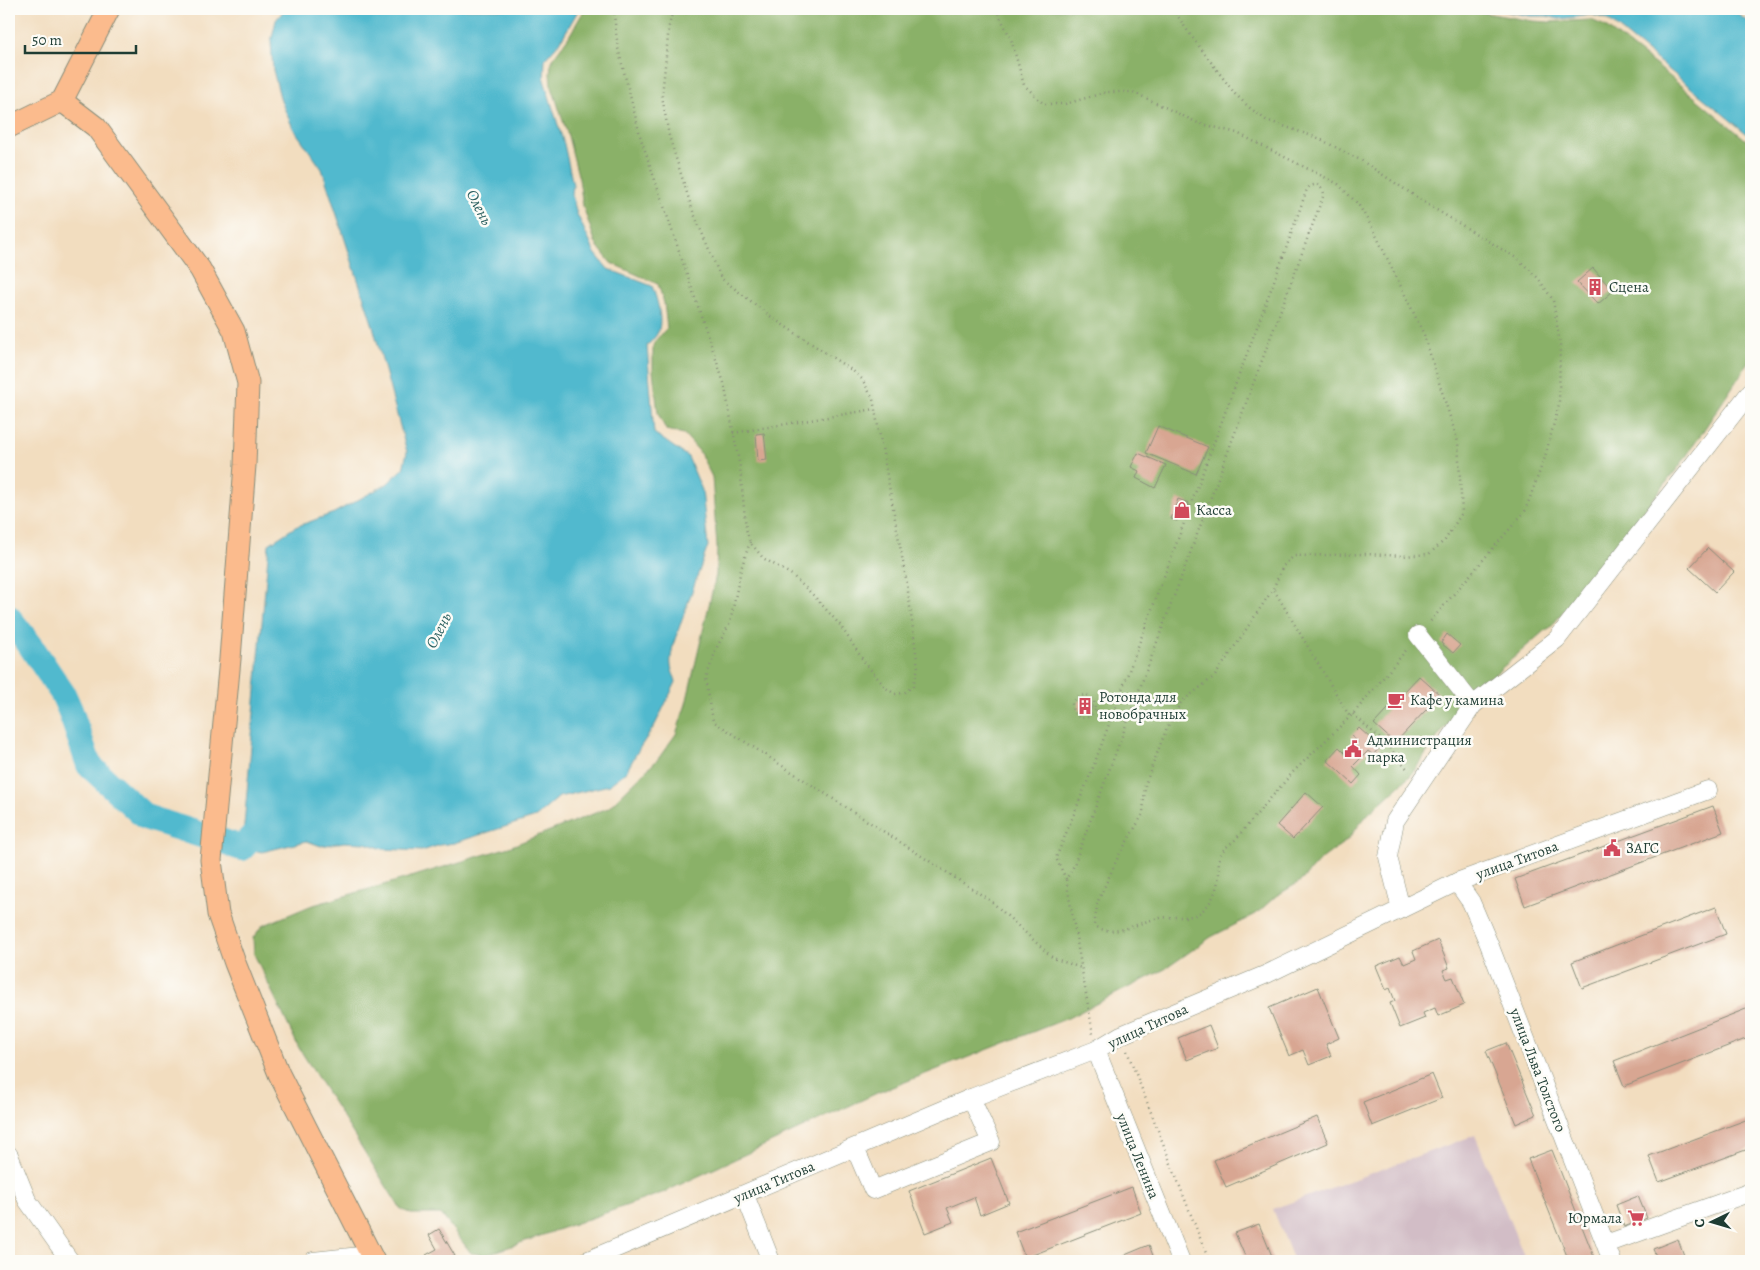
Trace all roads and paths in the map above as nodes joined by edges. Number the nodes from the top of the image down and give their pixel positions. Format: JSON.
{"nodes":[{"id":1,"x":109,"y":9,"type":"edge"},
{"id":2,"x":615,"y":9,"type":"edge"},
{"id":3,"x":672,"y":9,"type":"edge"},
{"id":4,"x":996,"y":9,"type":"edge"},
{"id":5,"x":1173,"y":9,"type":"edge"},
{"id":6,"x":62,"y":101,"type":"junction"},
{"id":7,"x":9,"y":127,"type":"edge"},
{"id":8,"x":1751,"y":391,"type":"edge"},
{"id":9,"x":875,"y":409,"type":"junction"},
{"id":10,"x":733,"y":433,"type":"junction"},
{"id":11,"x":750,"y":542,"type":"junction"},
{"id":12,"x":1273,"y":589,"type":"junction"},
{"id":13,"x":1418,"y":636,"type":"junction"},
{"id":14,"x":1473,"y":705,"type":"junction"},
{"id":15,"x":1095,"y":710,"type":"junction"},
{"id":16,"x":1354,"y":714,"type":"junction"},
{"id":17,"x":1111,"y":717,"type":"junction"},
{"id":18,"x":1350,"y":717,"type":"junction"},
{"id":19,"x":1420,"y":783,"type":"junction"},
{"id":20,"x":1708,"y":790,"type":"dead end"},
{"id":21,"x":1066,"y":879,"type":"junction"},
{"id":22,"x":1456,"y":882,"type":"junction"},
{"id":23,"x":1402,"y":909,"type":"junction"},
{"id":24,"x":1082,"y":968,"type":"junction"},
{"id":25,"x":1121,"y":1036,"type":"junction"},
{"id":26,"x":1096,"y":1050,"type":"junction"},
{"id":27,"x":971,"y":1098,"type":"junction"},
{"id":28,"x":855,"y":1148,"type":"junction"},
{"id":29,"x":9,"y":1155,"type":"edge"},
{"id":30,"x":1751,"y":1192,"type":"edge"},
{"id":31,"x":745,"y":1195,"type":"junction"},
{"id":32,"x":1606,"y":1244,"type":"junction"},
{"id":33,"x":372,"y":1258,"type":"edge"},
{"id":34,"x":70,"y":1261,"type":"edge"},
{"id":35,"x":313,"y":1261,"type":"edge"},
{"id":36,"x":586,"y":1261,"type":"edge"},
{"id":37,"x":771,"y":1261,"type":"edge"},
{"id":38,"x":1181,"y":1261,"type":"edge"},
{"id":39,"x":1209,"y":1261,"type":"edge"},
{"id":40,"x":1612,"y":1261,"type":"edge"}],
"edges":[{"from":1,"to":6,"type":"main road"},
{"from":2,"to":10,"type":"path"},
{"from":3,"to":9,"type":"path"},
{"from":4,"to":12,"type":"path"},
{"from":5,"to":13,"type":"path"},
{"from":6,"to":7,"type":"main road"},
{"from":6,"to":33,"type":"main road"},
{"from":8,"to":14,"type":"street"},
{"from":9,"to":10,"type":"path"},
{"from":9,"to":11,"type":"path"},
{"from":10,"to":11,"type":"path"},
{"from":11,"to":24,"type":"path"},
{"from":12,"to":18,"type":"path"},
{"from":12,"to":18,"type":"path"},
{"from":13,"to":14,"type":"street"},
{"from":13,"to":16,"type":"path"},
{"from":14,"to":19,"type":"street"},
{"from":15,"to":15,"type":"path"},
{"from":15,"to":17,"type":"path"},
{"from":16,"to":18,"type":"path"},
{"from":16,"to":19,"type":"path"},
{"from":17,"to":21,"type":"path"},
{"from":17,"to":21,"type":"path"},
{"from":19,"to":23,"type":"street"},
{"from":20,"to":22,"type":"street","name":"улица Титова"},
{"from":21,"to":24,"type":"path"},
{"from":22,"to":23,"type":"street","name":"улица Титова"},
{"from":22,"to":32,"type":"street","name":"улица Льва Толстого"},
{"from":23,"to":25,"type":"street","name":"улица Титова"},
{"from":24,"to":26,"type":"path"},
{"from":25,"to":26,"type":"street","name":"улица Титова"},
{"from":25,"to":39,"type":"path"},
{"from":26,"to":27,"type":"street","name":"улица Титова"},
{"from":26,"to":38,"type":"street","name":"улица Ленина"},
{"from":27,"to":28,"type":"street","name":"улица Титова"},
{"from":27,"to":28,"type":"street"},
{"from":28,"to":31,"type":"street","name":"улица Титова"},
{"from":29,"to":34,"type":"street"},
{"from":30,"to":32,"type":"street"},
{"from":31,"to":36,"type":"street","name":"улица Титова"},
{"from":31,"to":37,"type":"street"},
{"from":32,"to":40,"type":"street","name":"улица Льва Толстого"},
{"from":33,"to":35,"type":"street"}]}
